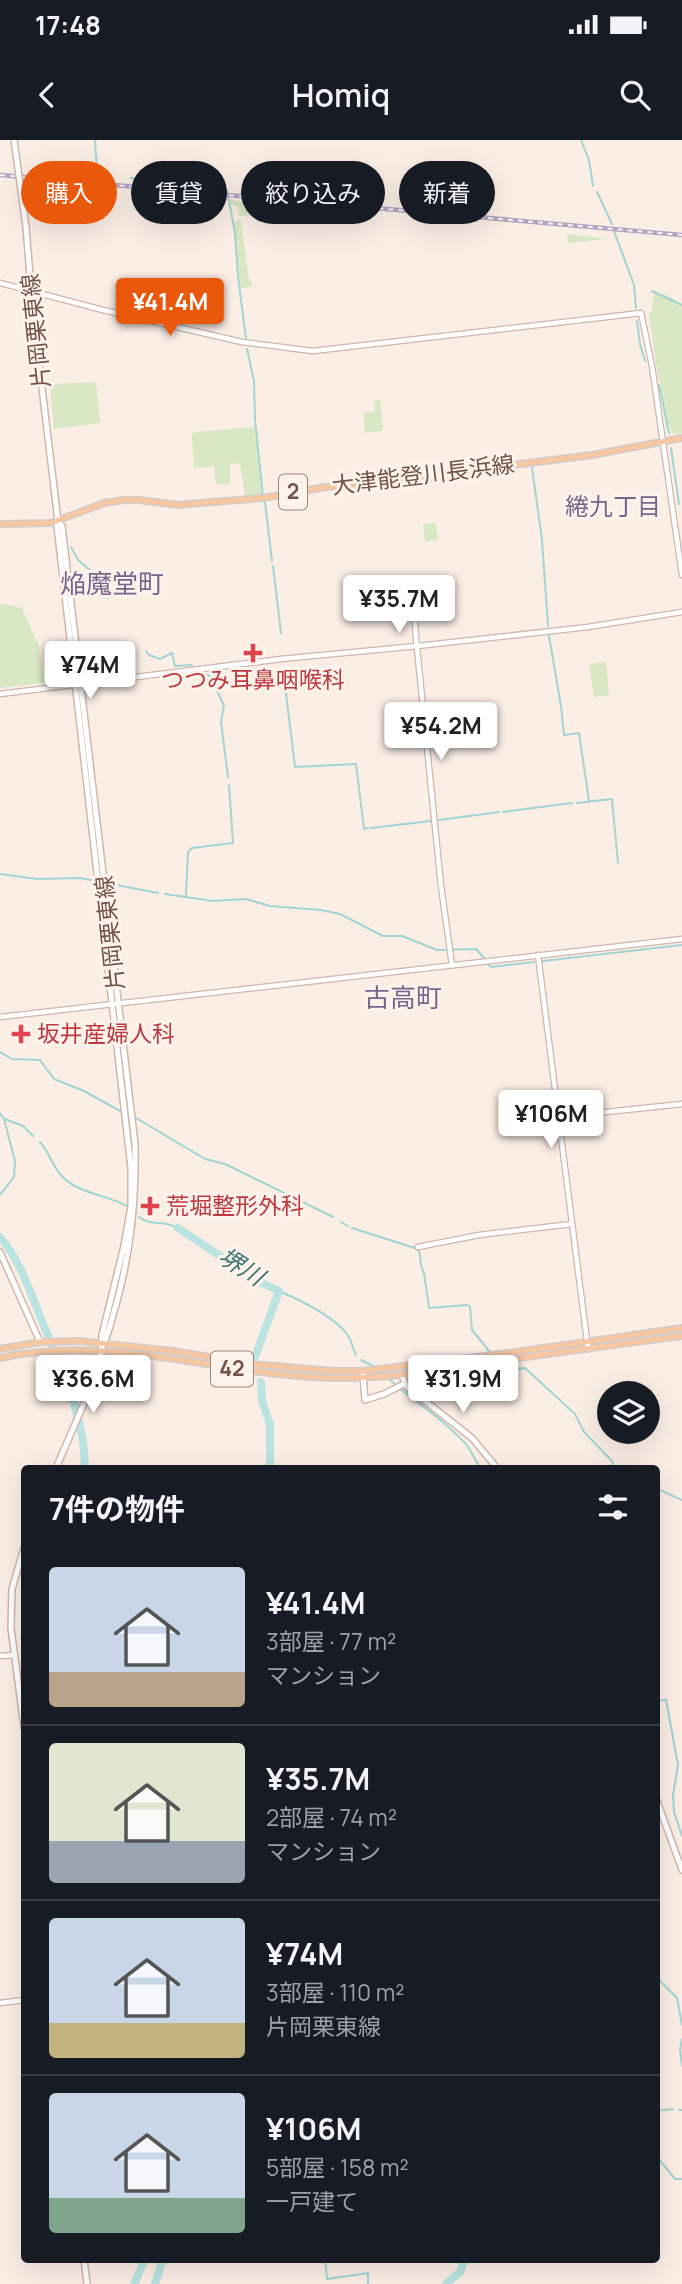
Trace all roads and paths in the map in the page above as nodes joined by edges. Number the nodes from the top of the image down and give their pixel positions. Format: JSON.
{"nodes":[{"id":1,"x":14,"y":140,"type":"edge"},
{"id":2,"x":0,"y":283,"type":"edge"},
{"id":3,"x":32,"y":291,"type":"junction"},
{"id":4,"x":682,"y":438,"type":"edge"},
{"id":5,"x":663,"y":442,"type":"junction"},
{"id":6,"x":58,"y":522,"type":"junction"},
{"id":7,"x":0,"y":524,"type":"edge"},
{"id":8,"x":682,"y":575,"type":"edge"},
{"id":9,"x":411,"y":585,"type":"dead end"},
{"id":10,"x":682,"y":612,"type":"edge"},
{"id":11,"x":417,"y":646,"type":"junction"},
{"id":12,"x":77,"y":686,"type":"junction"},
{"id":13,"x":0,"y":694,"type":"edge"},
{"id":14,"x":682,"y":939,"type":"edge"},
{"id":15,"x":538,"y":956,"type":"junction"},
{"id":16,"x":452,"y":965,"type":"junction"},
{"id":17,"x":116,"y":1004,"type":"junction"},
{"id":18,"x":0,"y":1017,"type":"edge"},
{"id":19,"x":682,"y":1104,"type":"edge"},
{"id":20,"x":559,"y":1116,"type":"junction"},
{"id":21,"x":572,"y":1224,"type":"junction"},
{"id":22,"x":418,"y":1247,"type":"dead end"},
{"id":23,"x":0,"y":1252,"type":"edge"},
{"id":24,"x":682,"y":1328,"type":"edge"},
{"id":25,"x":682,"y":1336,"type":"edge"},
{"id":26,"x":40,"y":1342,"type":"junction"},
{"id":27,"x":103,"y":1342,"type":"junction"},
{"id":28,"x":587,"y":1345,"type":"junction"},
{"id":29,"x":0,"y":1349,"type":"edge"},
{"id":30,"x":102,"y":1351,"type":"junction"},
{"id":31,"x":0,"y":1358,"type":"edge"},
{"id":32,"x":363,"y":1374,"type":"junction"},
{"id":33,"x":402,"y":1375,"type":"junction"},
{"id":34,"x":404,"y":1384,"type":"junction"},
{"id":35,"x":57,"y":1465,"type":"edge"},
{"id":36,"x":494,"y":1465,"type":"edge"},
{"id":37,"x":21,"y":1558,"type":"edge"},
{"id":38,"x":15,"y":1655,"type":"junction"},
{"id":39,"x":0,"y":1656,"type":"edge"},
{"id":40,"x":21,"y":1703,"type":"edge"},
{"id":41,"x":660,"y":1809,"type":"edge"},
{"id":42,"x":682,"y":1870,"type":"edge"},
{"id":43,"x":21,"y":2000,"type":"edge"},
{"id":44,"x":0,"y":2003,"type":"edge"},
{"id":45,"x":84,"y":2263,"type":"edge"},
{"id":46,"x":87,"y":2284,"type":"edge"}],
"edges":[{"from":1,"to":3,"type":"main road","name":"片岡栗東線","bridge":true},
{"from":2,"to":3,"type":"street"},
{"from":3,"to":5,"type":"street"},
{"from":3,"to":6,"type":"main road","name":"片岡栗東線"},
{"from":4,"to":5,"type":"main road","name":"大津能登川長浜線","number":"2"},
{"from":5,"to":6,"type":"main road","name":"大津能登川長浜線","number":"2"},
{"from":5,"to":8,"type":"street"},
{"from":6,"to":7,"type":"main road","name":"大津能登川長浜線","number":"2"},
{"from":6,"to":12,"type":"main road","name":"片岡栗東線"},
{"from":9,"to":11,"type":"street"},
{"from":10,"to":11,"type":"street"},
{"from":11,"to":12,"type":"street"},
{"from":11,"to":16,"type":"street"},
{"from":12,"to":13,"type":"street"},
{"from":12,"to":17,"type":"main road","name":"片岡栗東線"},
{"from":14,"to":15,"type":"street"},
{"from":15,"to":16,"type":"street"},
{"from":15,"to":20,"type":"street"},
{"from":16,"to":17,"type":"street"},
{"from":17,"to":18,"type":"street"},
{"from":17,"to":27,"type":"main road","name":"片岡栗東線"},
{"from":19,"to":20,"type":"street"},
{"from":20,"to":21,"type":"street"},
{"from":21,"to":22,"type":"street"},
{"from":21,"to":28,"type":"street"},
{"from":23,"to":26,"type":"main road"},
{"from":24,"to":28,"type":"main road","number":"42"},
{"from":25,"to":28,"type":"main road","number":"42"},
{"from":26,"to":27,"type":"main road","number":"42"},
{"from":26,"to":29,"type":"main road","number":"42"},
{"from":27,"to":30,"type":"main road","name":"片岡栗東線"},
{"from":27,"to":32,"type":"main road","number":"42"},
{"from":28,"to":32,"type":"main road","number":"42"},
{"from":28,"to":33,"type":"main road","number":"42"},
{"from":30,"to":31,"type":"main road","number":"42"},
{"from":30,"to":32,"type":"main road","number":"42"},
{"from":30,"to":35,"type":"main road","name":"片岡栗東線"},
{"from":32,"to":33,"type":"main road","number":"42"},
{"from":32,"to":34,"type":"main road"},
{"from":33,"to":34,"type":"main road"},
{"from":34,"to":36,"type":"main road"},
{"from":37,"to":38,"type":"main road"},
{"from":38,"to":39,"type":"street"},
{"from":38,"to":40,"type":"main road"},
{"from":41,"to":42,"type":"main road"},
{"from":43,"to":44,"type":"street"},
{"from":45,"to":46,"type":"main road"}]}
